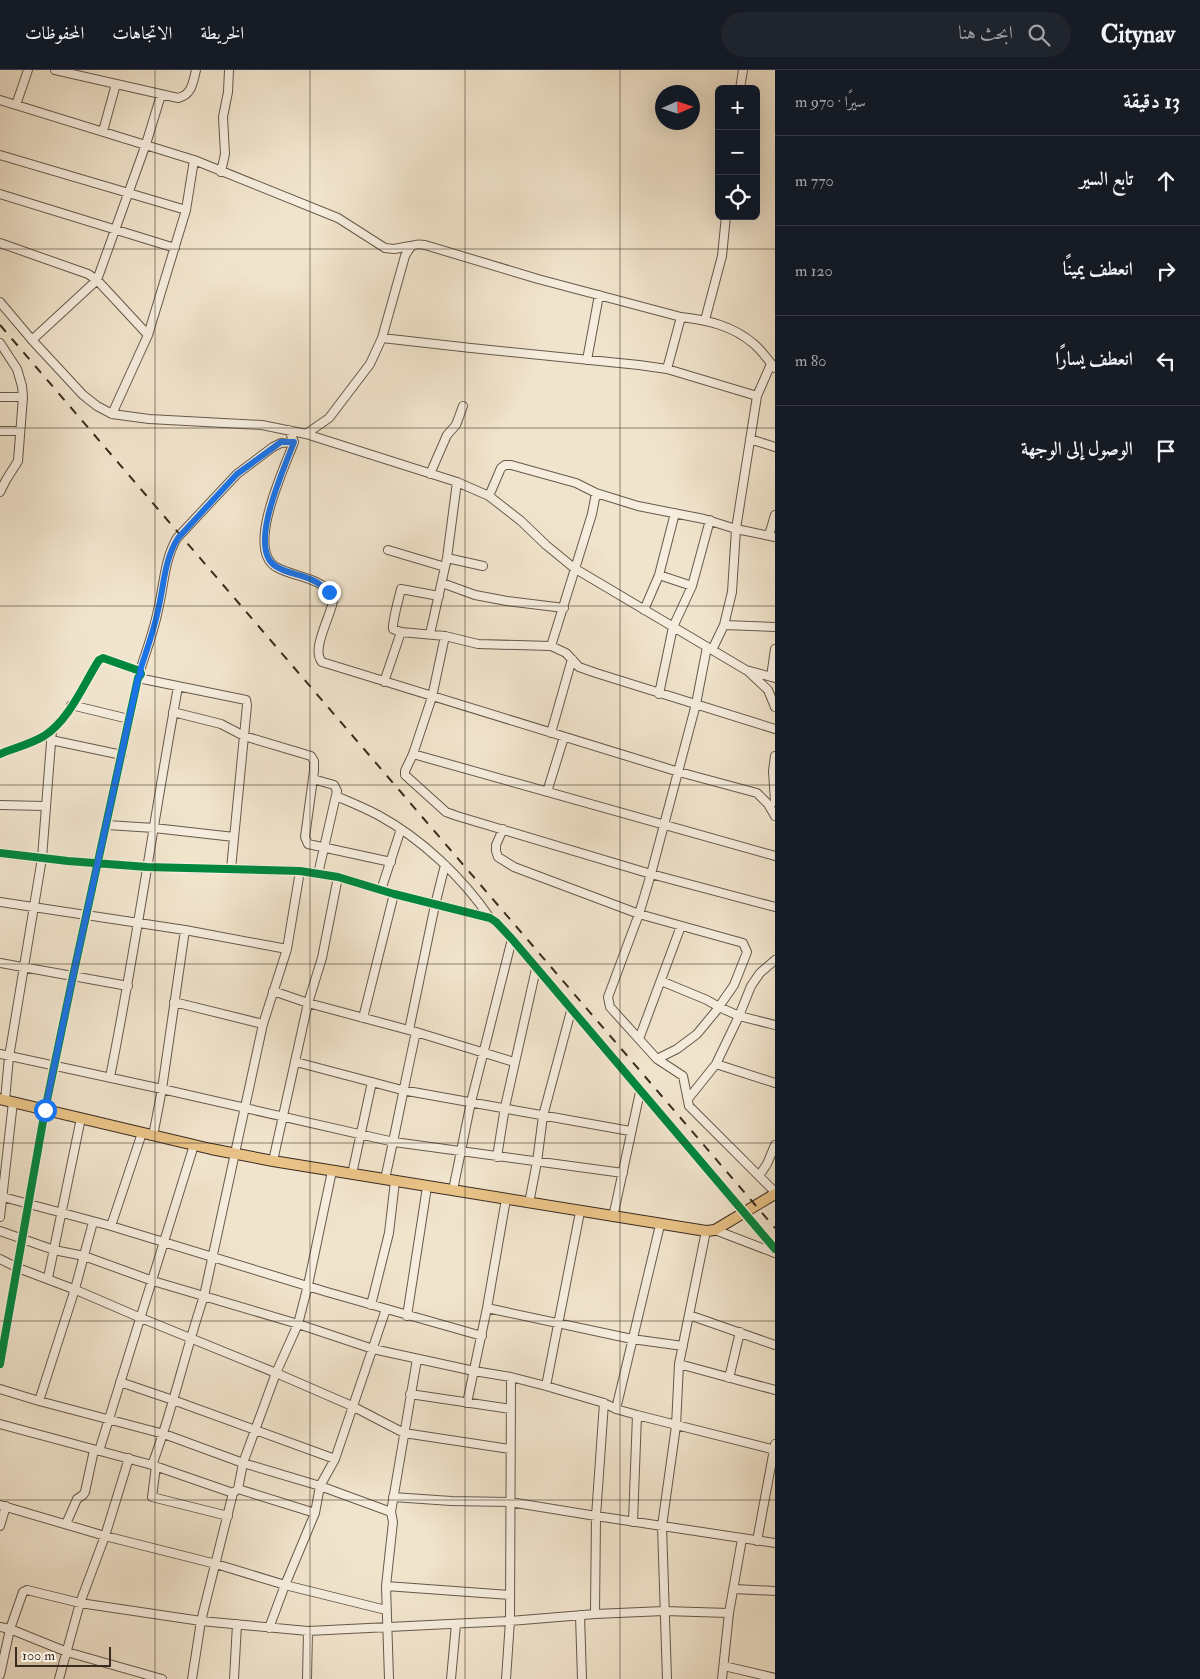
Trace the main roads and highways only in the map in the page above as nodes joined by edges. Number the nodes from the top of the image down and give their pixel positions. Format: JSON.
{"nodes":[{"id":1,"x":6,"y":1100,"type":"edge"},
{"id":2,"x":775,"y":1193,"type":"edge"}],
"edges":[{"from":1,"to":2,"type":"main road"}]}
